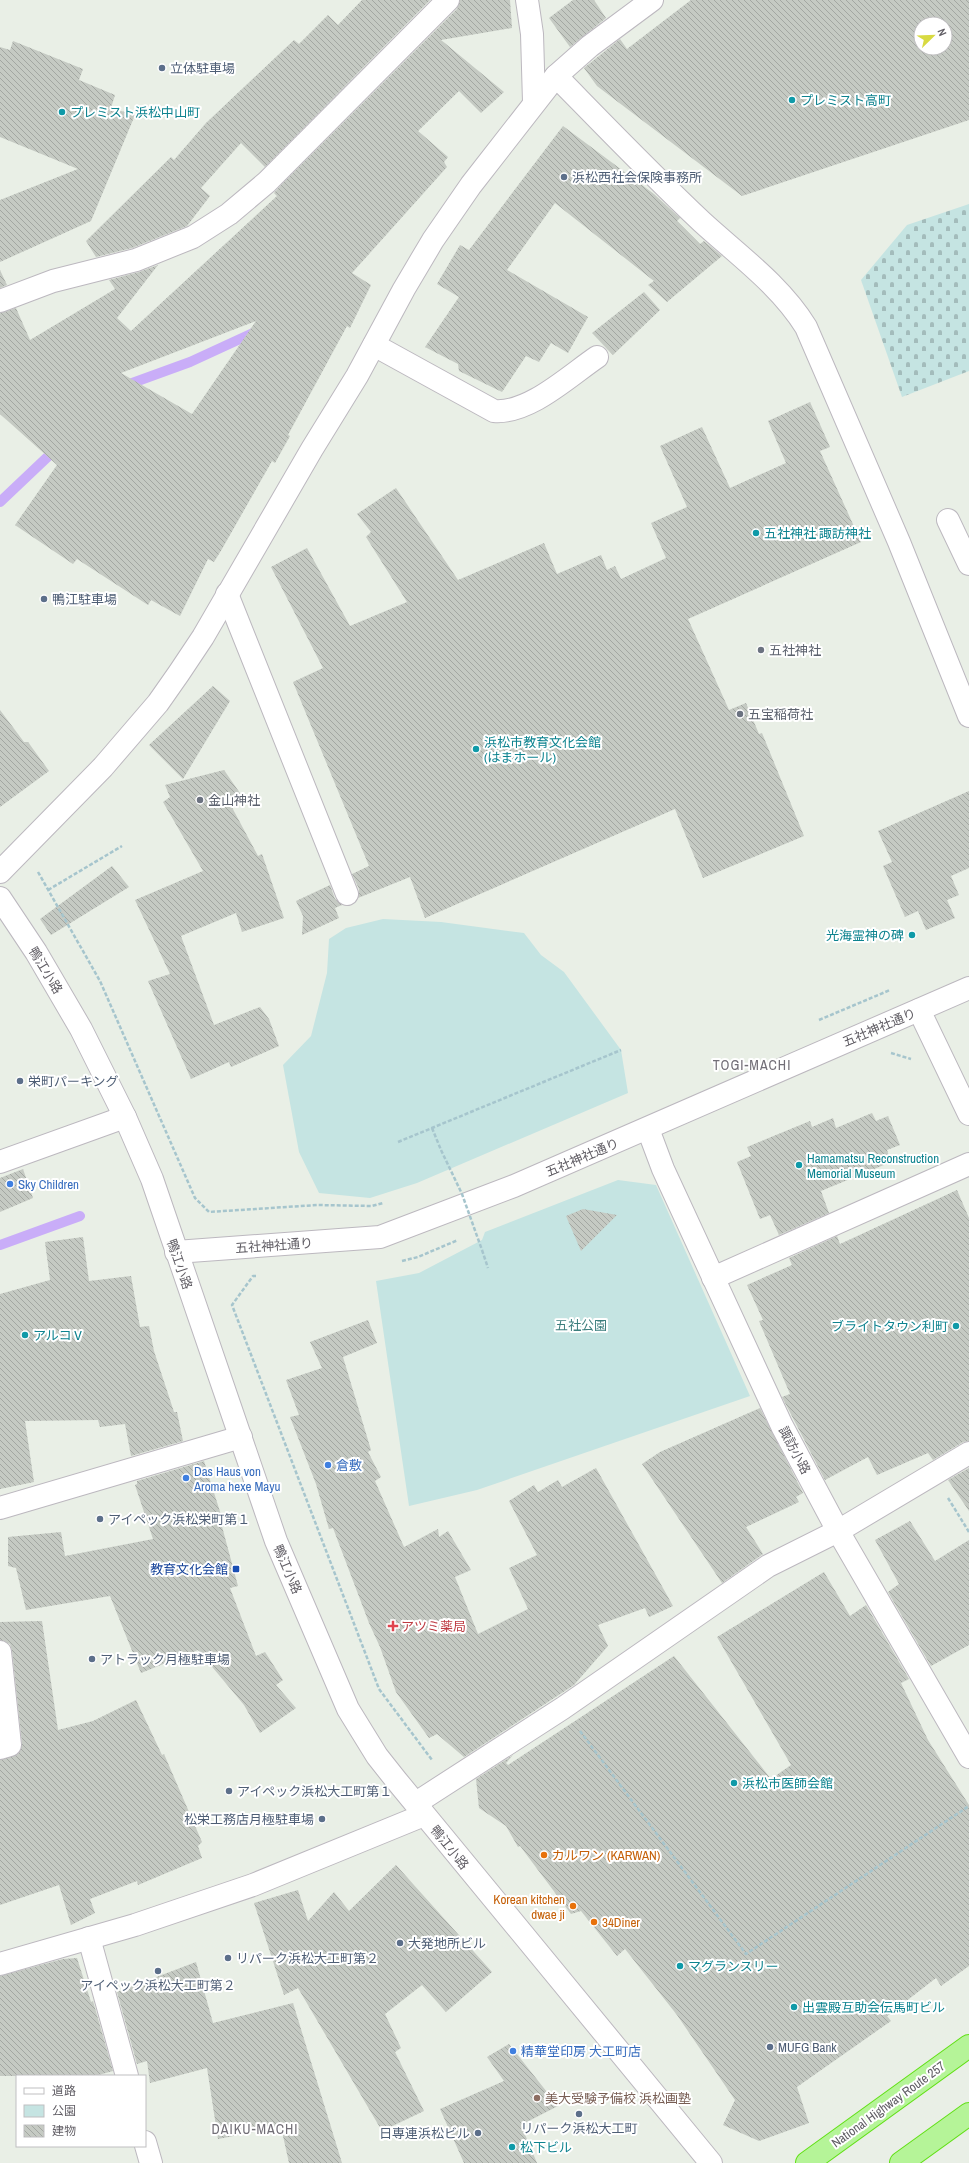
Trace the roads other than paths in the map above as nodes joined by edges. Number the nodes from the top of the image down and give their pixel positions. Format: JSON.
{"nodes":[{"id":1,"x":448,"y":0,"type":"edge"},
{"id":2,"x":527,"y":0,"type":"edge"},
{"id":3,"x":652,"y":0,"type":"edge"},
{"id":4,"x":556,"y":76,"type":"junction"},
{"id":5,"x":534,"y":102,"type":"junction"},
{"id":6,"x":0,"y":301,"type":"edge"},
{"id":7,"x":374,"y":345,"type":"junction"},
{"id":8,"x":597,"y":357,"type":"dead end"},
{"id":9,"x":948,"y":520,"type":"dead end"},
{"id":10,"x":969,"y":564,"type":"edge"},
{"id":11,"x":227,"y":594,"type":"junction"},
{"id":12,"x":969,"y":716,"type":"edge"},
{"id":13,"x":0,"y":872,"type":"edge"},
{"id":14,"x":347,"y":894,"type":"dead end"},
{"id":15,"x":0,"y":898,"type":"edge"},
{"id":16,"x":6,"y":920,"type":"edge"},
{"id":17,"x":969,"y":988,"type":"edge"},
{"id":18,"x":919,"y":1010,"type":"junction"},
{"id":19,"x":969,"y":1114,"type":"edge"},
{"id":20,"x":125,"y":1117,"type":"junction"},
{"id":21,"x":648,"y":1129,"type":"junction"},
{"id":22,"x":0,"y":1162,"type":"edge"},
{"id":23,"x":969,"y":1164,"type":"edge"},
{"id":24,"x":176,"y":1252,"type":"junction"},
{"id":25,"x":713,"y":1278,"type":"junction"},
{"id":26,"x":241,"y":1437,"type":"junction"},
{"id":27,"x":969,"y":1453,"type":"edge"},
{"id":28,"x":0,"y":1508,"type":"edge"},
{"id":29,"x":838,"y":1531,"type":"junction"},
{"id":30,"x":0,"y":1652,"type":"edge"},
{"id":31,"x":0,"y":1748,"type":"edge"},
{"id":32,"x":969,"y":1757,"type":"edge"},
{"id":33,"x":424,"y":1815,"type":"junction"},
{"id":34,"x":88,"y":1938,"type":"junction"},
{"id":35,"x":0,"y":1964,"type":"edge"},
{"id":36,"x":969,"y":2046,"type":"edge"},
{"id":37,"x":127,"y":2075,"type":"edge"},
{"id":38,"x":969,"y":2114,"type":"edge"},
{"id":39,"x":146,"y":2146,"type":"edge"},
{"id":40,"x":151,"y":2163,"type":"edge"},
{"id":41,"x":711,"y":2163,"type":"edge"},
{"id":42,"x":807,"y":2163,"type":"edge"},
{"id":43,"x":901,"y":2163,"type":"edge"}],
"edges":[{"from":1,"to":6,"type":"street"},
{"from":2,"to":5,"type":"street"},
{"from":3,"to":4,"type":"street"},
{"from":4,"to":5,"type":"street"},
{"from":4,"to":12,"type":"street"},
{"from":5,"to":7,"type":"street"},
{"from":7,"to":8,"type":"street"},
{"from":7,"to":11,"type":"street"},
{"from":9,"to":10,"type":"street"},
{"from":11,"to":13,"type":"street"},
{"from":11,"to":14,"type":"street"},
{"from":15,"to":16,"type":"street","name":"鴨江小路"},
{"from":16,"to":20,"type":"street","name":"鴨江小路"},
{"from":17,"to":18,"type":"street","name":"五社神社通り"},
{"from":18,"to":19,"type":"street"},
{"from":18,"to":21,"type":"street","name":"五社神社通り"},
{"from":20,"to":22,"type":"street"},
{"from":20,"to":24,"type":"street","name":"鴨江小路"},
{"from":21,"to":24,"type":"street","name":"五社神社通り"},
{"from":21,"to":25,"type":"street","name":"諏訪小路"},
{"from":23,"to":25,"type":"street"},
{"from":24,"to":26,"type":"street","name":"鴨江小路"},
{"from":25,"to":29,"type":"street","name":"諏訪小路"},
{"from":26,"to":28,"type":"street"},
{"from":26,"to":33,"type":"street","name":"鴨江小路"},
{"from":27,"to":29,"type":"street"},
{"from":29,"to":32,"type":"street","name":"諏訪小路"},
{"from":29,"to":33,"type":"street"},
{"from":30,"to":31,"type":"street"},
{"from":33,"to":34,"type":"street"},
{"from":33,"to":41,"type":"street","name":"鴨江小路"},
{"from":34,"to":35,"type":"street"},
{"from":34,"to":37,"type":"street"},
{"from":36,"to":42,"type":"highway","name":"National Highway Route 257"},
{"from":38,"to":43,"type":"highway"},
{"from":39,"to":40,"type":"street"}]}
